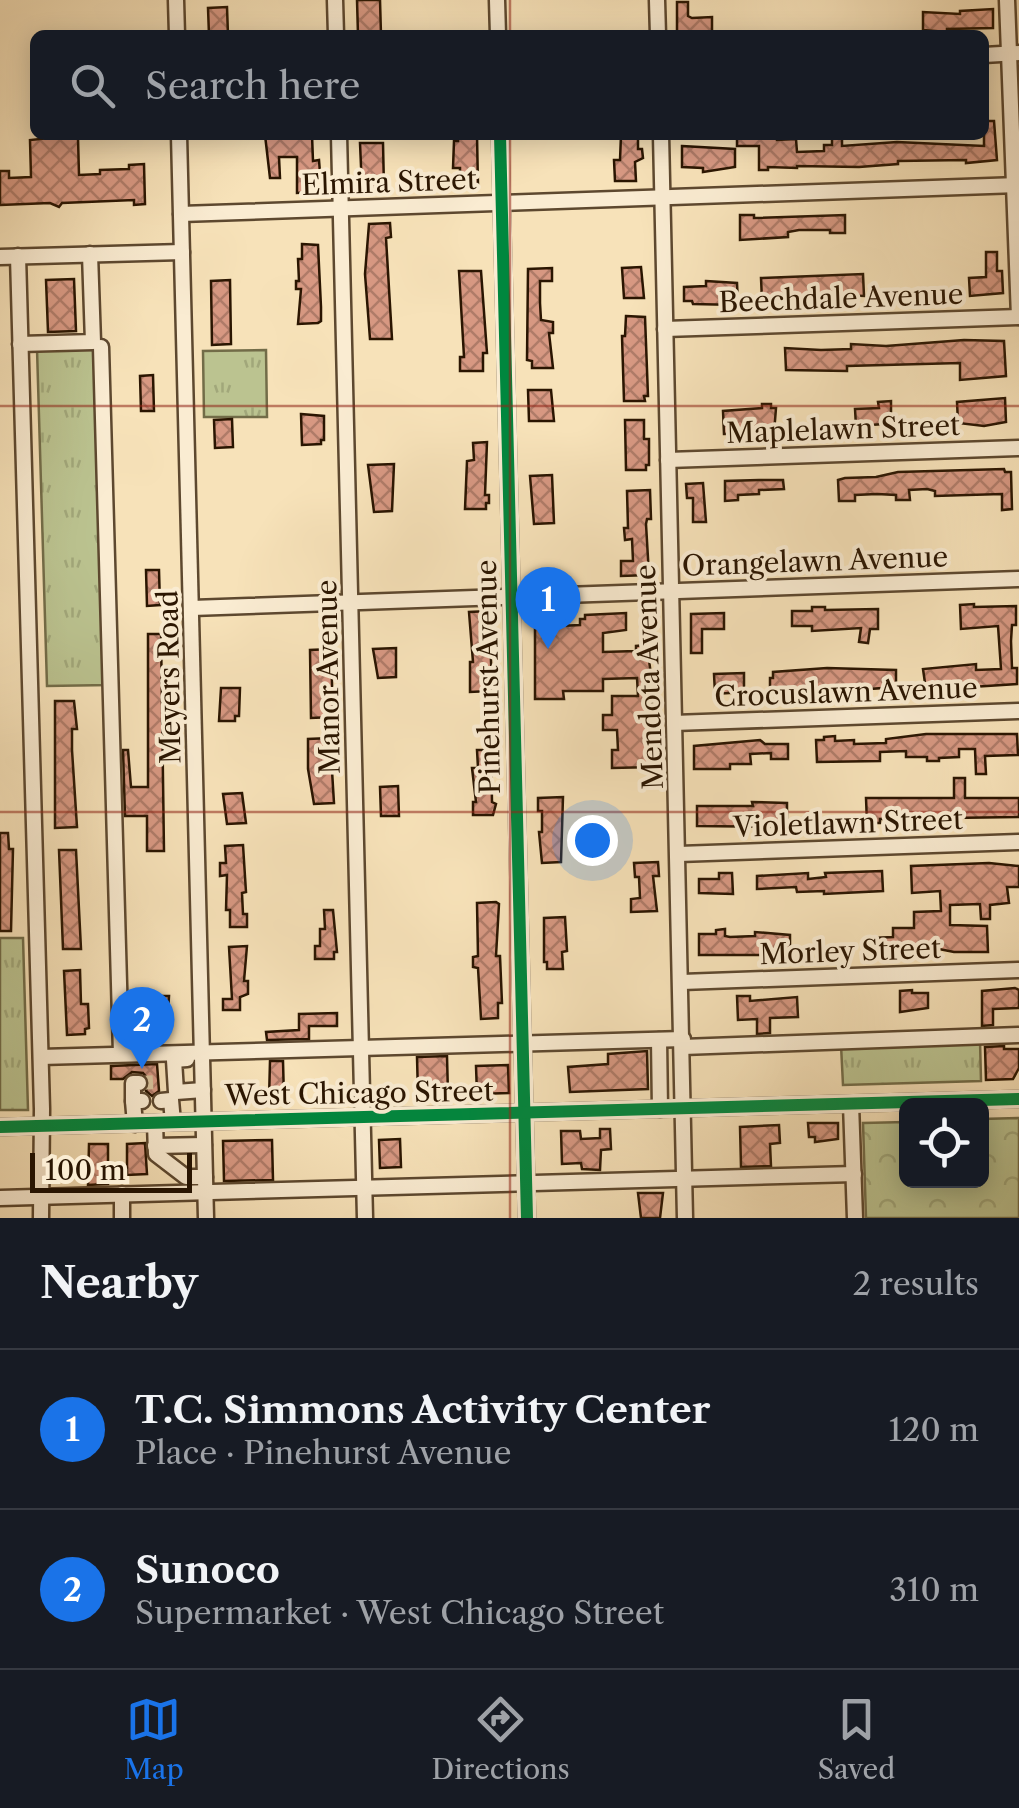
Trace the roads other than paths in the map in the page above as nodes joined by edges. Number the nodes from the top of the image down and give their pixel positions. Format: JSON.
{"nodes":[{"id":1,"x":176,"y":0,"type":"edge"},
{"id":2,"x":336,"y":0,"type":"edge"},
{"id":3,"x":497,"y":0,"type":"edge"},
{"id":4,"x":658,"y":0,"type":"edge"},
{"id":5,"x":1007,"y":0,"type":"edge"},
{"id":6,"x":177,"y":30,"type":"edge"},
{"id":7,"x":336,"y":30,"type":"edge"},
{"id":8,"x":498,"y":30,"type":"edge"},
{"id":9,"x":658,"y":30,"type":"edge"},
{"id":10,"x":1014,"y":54,"type":"edge"},
{"id":11,"x":989,"y":55,"type":"edge"},
{"id":12,"x":180,"y":140,"type":"edge"},
{"id":13,"x":339,"y":140,"type":"edge"},
{"id":14,"x":500,"y":140,"type":"edge"},
{"id":15,"x":661,"y":140,"type":"edge"},
{"id":16,"x":1017,"y":185,"type":"edge"},
{"id":17,"x":662,"y":198,"type":"junction"},
{"id":18,"x":502,"y":203,"type":"junction"},
{"id":19,"x":340,"y":208,"type":"junction"},
{"id":20,"x":181,"y":214,"type":"junction"},
{"id":21,"x":182,"y":252,"type":"junction"},
{"id":22,"x":90,"y":254,"type":"junction"},
{"id":23,"x":18,"y":256,"type":"junction"},
{"id":24,"x":0,"y":257,"type":"edge"},
{"id":25,"x":1019,"y":317,"type":"edge"},
{"id":26,"x":665,"y":329,"type":"junction"},
{"id":27,"x":20,"y":344,"type":"junction"},
{"id":28,"x":102,"y":347,"type":"dead end"},
{"id":29,"x":1019,"y":448,"type":"edge"},
{"id":30,"x":668,"y":460,"type":"junction"},
{"id":31,"x":1019,"y":579,"type":"edge"},
{"id":32,"x":671,"y":591,"type":"junction"},
{"id":33,"x":511,"y":597,"type":"junction"},
{"id":34,"x":352,"y":602,"type":"junction"},
{"id":35,"x":192,"y":608,"type":"junction"},
{"id":36,"x":1019,"y":710,"type":"edge"},
{"id":37,"x":674,"y":722,"type":"junction"},
{"id":38,"x":1019,"y":842,"type":"edge"},
{"id":39,"x":678,"y":854,"type":"junction"},
{"id":40,"x":1019,"y":970,"type":"edge"},
{"id":41,"x":682,"y":982,"type":"junction"},
{"id":42,"x":1019,"y":1036,"type":"edge"},
{"id":43,"x":659,"y":1040,"type":"junction"},
{"id":44,"x":683,"y":1043,"type":"junction"},
{"id":45,"x":523,"y":1044,"type":"junction"},
{"id":46,"x":362,"y":1048,"type":"junction"},
{"id":47,"x":122,"y":1054,"type":"junction"},
{"id":48,"x":202,"y":1055,"type":"junction"},
{"id":49,"x":41,"y":1057,"type":"junction"},
{"id":50,"x":203,"y":1090,"type":"junction"},
{"id":51,"x":166,"y":1091,"type":"junction"},
{"id":52,"x":138,"y":1093,"type":"dead end"},
{"id":53,"x":1019,"y":1099,"type":"edge"},
{"id":54,"x":851,"y":1104,"type":"junction"},
{"id":55,"x":660,"y":1109,"type":"junction"},
{"id":56,"x":684,"y":1109,"type":"junction"},
{"id":57,"x":525,"y":1114,"type":"junction"},
{"id":58,"x":363,"y":1118,"type":"junction"},
{"id":59,"x":173,"y":1122,"type":"junction"},
{"id":60,"x":204,"y":1122,"type":"junction"},
{"id":61,"x":154,"y":1123,"type":"junction"},
{"id":62,"x":135,"y":1124,"type":"junction"},
{"id":63,"x":42,"y":1126,"type":"junction"},
{"id":64,"x":0,"y":1127,"type":"edge"},
{"id":65,"x":204,"y":1145,"type":"junction"},
{"id":66,"x":156,"y":1146,"type":"junction"},
{"id":67,"x":854,"y":1174,"type":"junction"},
{"id":68,"x":684,"y":1179,"type":"junction"},
{"id":69,"x":526,"y":1183,"type":"junction"},
{"id":70,"x":205,"y":1184,"type":"junction"},
{"id":71,"x":364,"y":1187,"type":"junction"},
{"id":72,"x":122,"y":1194,"type":"junction"},
{"id":73,"x":41,"y":1197,"type":"junction"},
{"id":74,"x":0,"y":1198,"type":"edge"},
{"id":75,"x":41,"y":1218,"type":"edge"},
{"id":76,"x":122,"y":1218,"type":"edge"},
{"id":77,"x":206,"y":1218,"type":"edge"},
{"id":78,"x":365,"y":1218,"type":"edge"},
{"id":79,"x":527,"y":1218,"type":"edge"},
{"id":80,"x":686,"y":1218,"type":"edge"},
{"id":81,"x":855,"y":1218,"type":"edge"}],
"edges":[{"from":1,"to":6,"type":"street"},
{"from":2,"to":7,"type":"street"},
{"from":3,"to":8,"type":"street"},
{"from":4,"to":9,"type":"street"},
{"from":5,"to":10,"type":"street"},
{"from":10,"to":11,"type":"street"},
{"from":10,"to":16,"type":"street"},
{"from":12,"to":20,"type":"street","name":"Meyers Road"},
{"from":13,"to":19,"type":"street","name":"Manor Avenue"},
{"from":14,"to":18,"type":"street","name":"Pinehurst Avenue"},
{"from":15,"to":17,"type":"street","name":"Mendota Avenue"},
{"from":16,"to":17,"type":"street","name":"Elmira Street"},
{"from":16,"to":25,"type":"street"},
{"from":17,"to":18,"type":"street","name":"Elmira Street"},
{"from":17,"to":26,"type":"street","name":"Mendota Avenue"},
{"from":18,"to":19,"type":"street","name":"Elmira Street"},
{"from":18,"to":33,"type":"street","name":"Pinehurst Avenue"},
{"from":19,"to":20,"type":"street","name":"Elmira Street"},
{"from":19,"to":34,"type":"street","name":"Manor Avenue"},
{"from":20,"to":21,"type":"street","name":"Meyers Road"},
{"from":21,"to":22,"type":"street"},
{"from":21,"to":35,"type":"street","name":"Meyers Road"},
{"from":22,"to":23,"type":"street"},
{"from":22,"to":27,"type":"street"},
{"from":23,"to":24,"type":"street"},
{"from":23,"to":27,"type":"street"},
{"from":25,"to":26,"type":"street","name":"Beechdale Avenue"},
{"from":26,"to":30,"type":"street","name":"Mendota Avenue"},
{"from":27,"to":49,"type":"street"},
{"from":28,"to":47,"type":"street"},
{"from":29,"to":30,"type":"street","name":"Maplelawn Street"},
{"from":30,"to":32,"type":"street","name":"Mendota Avenue"},
{"from":31,"to":32,"type":"street","name":"Orangelawn Avenue"},
{"from":32,"to":33,"type":"street","name":"Orangelawn Avenue"},
{"from":32,"to":37,"type":"street","name":"Mendota Avenue"},
{"from":33,"to":34,"type":"street","name":"Orangelawn Avenue"},
{"from":33,"to":45,"type":"street","name":"Pinehurst Avenue"},
{"from":34,"to":35,"type":"street","name":"Orangelawn Avenue"},
{"from":34,"to":46,"type":"street","name":"Manor Avenue"},
{"from":35,"to":48,"type":"street","name":"Meyers Road"},
{"from":36,"to":37,"type":"street","name":"Crocuslawn Avenue"},
{"from":37,"to":39,"type":"street","name":"Mendota Avenue"},
{"from":38,"to":39,"type":"street","name":"Violetlawn Street"},
{"from":39,"to":41,"type":"street","name":"Mendota Avenue"},
{"from":40,"to":41,"type":"street","name":"Morley Street"},
{"from":41,"to":44,"type":"street","name":"Mendota Avenue"},
{"from":42,"to":44,"type":"street"},
{"from":43,"to":44,"type":"street"},
{"from":43,"to":45,"type":"street"},
{"from":43,"to":55,"type":"street"},
{"from":44,"to":56,"type":"street","name":"Mendota Avenue"},
{"from":45,"to":46,"type":"street"},
{"from":45,"to":57,"type":"street","name":"Pinehurst Avenue"},
{"from":46,"to":48,"type":"street"},
{"from":46,"to":58,"type":"street","name":"Manor Avenue"},
{"from":47,"to":48,"type":"street"},
{"from":47,"to":49,"type":"street"},
{"from":48,"to":50,"type":"street","name":"Meyers Road"},
{"from":48,"to":51,"type":"street"},
{"from":49,"to":63,"type":"street"},
{"from":50,"to":51,"type":"street"},
{"from":50,"to":60,"type":"street","name":"Meyers Road"},
{"from":51,"to":59,"type":"street"},
{"from":52,"to":62,"type":"street"},
{"from":53,"to":54,"type":"street","name":"West Chicago Street"},
{"from":54,"to":56,"type":"street","name":"West Chicago Street"},
{"from":54,"to":67,"type":"street"},
{"from":55,"to":56,"type":"street","name":"West Chicago Street"},
{"from":55,"to":57,"type":"street","name":"West Chicago Street"},
{"from":56,"to":68,"type":"street","name":"Mendota Avenue"},
{"from":57,"to":58,"type":"street","name":"West Chicago Street"},
{"from":57,"to":69,"type":"street","name":"Pinehurst Avenue"},
{"from":58,"to":60,"type":"street","name":"West Chicago Street"},
{"from":58,"to":71,"type":"street","name":"Manor Avenue"},
{"from":59,"to":60,"type":"street","name":"West Chicago Street"},
{"from":59,"to":61,"type":"street","name":"West Chicago Street"},
{"from":60,"to":65,"type":"street","name":"Meyers Road"},
{"from":61,"to":62,"type":"street","name":"West Chicago Street"},
{"from":61,"to":66,"type":"street"},
{"from":62,"to":63,"type":"street","name":"West Chicago Street"},
{"from":63,"to":64,"type":"street","name":"West Chicago Street"},
{"from":63,"to":73,"type":"street"},
{"from":65,"to":66,"type":"street"},
{"from":65,"to":70,"type":"street","name":"Meyers Road"},
{"from":66,"to":70,"type":"street"},
{"from":67,"to":68,"type":"street"},
{"from":67,"to":81,"type":"street"},
{"from":68,"to":69,"type":"street"},
{"from":68,"to":80,"type":"street","name":"Mendota Avenue"},
{"from":69,"to":71,"type":"street"},
{"from":69,"to":79,"type":"street","name":"Pinehurst Avenue"},
{"from":70,"to":71,"type":"street"},
{"from":70,"to":72,"type":"street"},
{"from":70,"to":77,"type":"street","name":"Meyers Road"},
{"from":71,"to":78,"type":"street","name":"Manor Avenue"},
{"from":72,"to":73,"type":"street"},
{"from":72,"to":76,"type":"street"},
{"from":73,"to":74,"type":"street"},
{"from":73,"to":75,"type":"street"}]}
